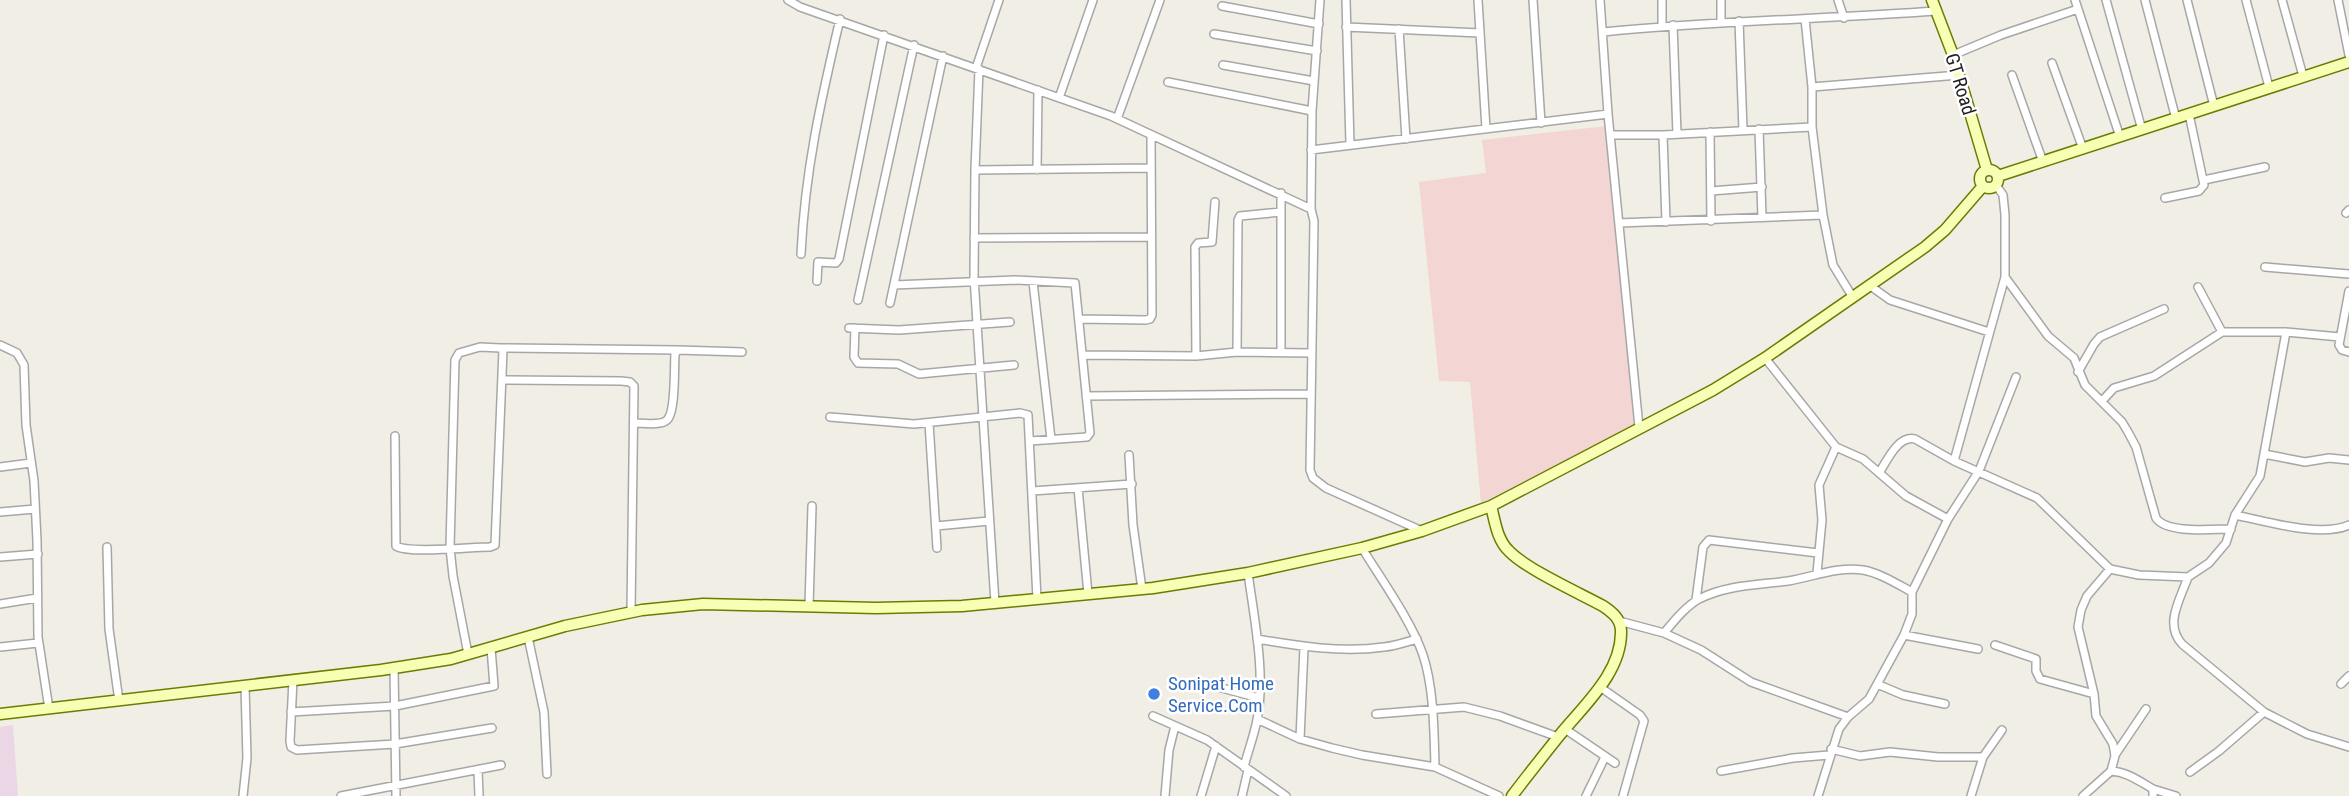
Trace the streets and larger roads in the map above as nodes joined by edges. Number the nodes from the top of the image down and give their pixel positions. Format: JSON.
{"nodes":[{"id":1,"x":788,"y":0,"type":"edge"},
{"id":2,"x":999,"y":0,"type":"edge"},
{"id":3,"x":1093,"y":0,"type":"edge"},
{"id":4,"x":1160,"y":0,"type":"edge"},
{"id":5,"x":1320,"y":0,"type":"edge"},
{"id":6,"x":1346,"y":0,"type":"edge"},
{"id":7,"x":1478,"y":0,"type":"edge"},
{"id":8,"x":1533,"y":0,"type":"edge"},
{"id":9,"x":1600,"y":0,"type":"edge"},
{"id":10,"x":1662,"y":0,"type":"edge"},
{"id":11,"x":1721,"y":0,"type":"edge"},
{"id":12,"x":1838,"y":0,"type":"edge"},
{"id":13,"x":1932,"y":0,"type":"edge"},
{"id":14,"x":2075,"y":0,"type":"edge"},
{"id":15,"x":2106,"y":0,"type":"edge"},
{"id":16,"x":2145,"y":0,"type":"edge"},
{"id":17,"x":2187,"y":0,"type":"edge"},
{"id":18,"x":2245,"y":0,"type":"edge"},
{"id":19,"x":2283,"y":0,"type":"edge"},
{"id":20,"x":2338,"y":0,"type":"edge"},
{"id":21,"x":1222,"y":6,"type":"dead end"},
{"id":22,"x":2078,"y":9,"type":"junction"},
{"id":23,"x":1936,"y":11,"type":"junction"},
{"id":24,"x":1844,"y":18,"type":"junction"},
{"id":25,"x":839,"y":19,"type":"junction"},
{"id":26,"x":1805,"y":19,"type":"junction"},
{"id":27,"x":1739,"y":21,"type":"junction"},
{"id":28,"x":1721,"y":22,"type":"junction"},
{"id":29,"x":1319,"y":24,"type":"junction"},
{"id":30,"x":1673,"y":25,"type":"junction"},
{"id":31,"x":1662,"y":26,"type":"junction"},
{"id":32,"x":1346,"y":27,"type":"junction"},
{"id":33,"x":1399,"y":29,"type":"junction"},
{"id":34,"x":1603,"y":32,"type":"junction"},
{"id":35,"x":1480,"y":33,"type":"junction"},
{"id":36,"x":1213,"y":34,"type":"dead end"},
{"id":37,"x":884,"y":35,"type":"junction"},
{"id":38,"x":914,"y":45,"type":"junction"},
{"id":39,"x":1317,"y":51,"type":"junction"},
{"id":40,"x":1952,"y":55,"type":"junction"},
{"id":41,"x":2349,"y":55,"type":"edge"},
{"id":42,"x":943,"y":56,"type":"junction"},
{"id":43,"x":2349,"y":62,"type":"edge"},
{"id":44,"x":2052,"y":63,"type":"dead end"},
{"id":45,"x":1223,"y":65,"type":"dead end"},
{"id":46,"x":978,"y":68,"type":"junction"},
{"id":47,"x":1959,"y":75,"type":"junction"},
{"id":48,"x":2012,"y":75,"type":"dead end"},
{"id":49,"x":2303,"y":76,"type":"junction"},
{"id":50,"x":1314,"y":81,"type":"junction"},
{"id":51,"x":1168,"y":82,"type":"dead end"},
{"id":52,"x":1812,"y":87,"type":"junction"},
{"id":53,"x":2269,"y":87,"type":"junction"},
{"id":54,"x":1038,"y":90,"type":"junction"},
{"id":55,"x":1059,"y":97,"type":"junction"},
{"id":56,"x":2214,"y":106,"type":"junction"},
{"id":57,"x":1312,"y":110,"type":"junction"},
{"id":58,"x":1608,"y":114,"type":"junction"},
{"id":59,"x":2189,"y":114,"type":"junction"},
{"id":60,"x":1117,"y":119,"type":"junction"},
{"id":61,"x":2176,"y":119,"type":"junction"},
{"id":62,"x":1541,"y":122,"type":"junction"},
{"id":63,"x":1812,"y":127,"type":"junction"},
{"id":64,"x":1486,"y":129,"type":"junction"},
{"id":65,"x":1743,"y":130,"type":"junction"},
{"id":66,"x":1759,"y":130,"type":"junction"},
{"id":67,"x":2142,"y":130,"type":"junction"},
{"id":68,"x":1710,"y":132,"type":"junction"},
{"id":69,"x":1677,"y":134,"type":"junction"},
{"id":70,"x":1151,"y":135,"type":"junction"},
{"id":71,"x":1610,"y":135,"type":"junction"},
{"id":72,"x":1663,"y":135,"type":"junction"},
{"id":73,"x":2120,"y":137,"type":"junction"},
{"id":74,"x":1406,"y":139,"type":"junction"},
{"id":75,"x":1350,"y":144,"type":"junction"},
{"id":76,"x":2083,"y":149,"type":"junction"},
{"id":77,"x":1311,"y":150,"type":"junction"},
{"id":78,"x":2043,"y":162,"type":"junction"},
{"id":79,"x":2265,"y":167,"type":"dead end"},
{"id":80,"x":1151,"y":168,"type":"junction"},
{"id":81,"x":975,"y":170,"type":"junction"},
{"id":82,"x":1037,"y":170,"type":"junction"},
{"id":83,"x":1987,"y":170,"type":"junction"},
{"id":84,"x":2204,"y":180,"type":"junction"},
{"id":85,"x":1997,"y":181,"type":"junction"},
{"id":86,"x":1983,"y":186,"type":"junction"},
{"id":87,"x":1762,"y":187,"type":"junction"},
{"id":88,"x":1712,"y":191,"type":"junction"},
{"id":89,"x":1281,"y":193,"type":"junction"},
{"id":90,"x":2165,"y":198,"type":"dead end"},
{"id":91,"x":1215,"y":202,"type":"dead end"},
{"id":92,"x":1311,"y":209,"type":"junction"},
{"id":93,"x":1281,"y":212,"type":"junction"},
{"id":94,"x":1823,"y":215,"type":"junction"},
{"id":95,"x":1762,"y":217,"type":"junction"},
{"id":96,"x":1711,"y":221,"type":"junction"},
{"id":97,"x":1666,"y":222,"type":"junction"},
{"id":98,"x":1619,"y":223,"type":"junction"},
{"id":99,"x":974,"y":237,"type":"junction"},
{"id":100,"x":1151,"y":237,"type":"junction"},
{"id":101,"x":801,"y":254,"type":"dead end"},
{"id":102,"x":2265,"y":267,"type":"dead end"},
{"id":103,"x":2349,"y":274,"type":"edge"},
{"id":104,"x":2005,"y":277,"type":"junction"},
{"id":105,"x":817,"y":281,"type":"dead end"},
{"id":106,"x":1034,"y":282,"type":"junction"},
{"id":107,"x":974,"y":283,"type":"junction"},
{"id":108,"x":894,"y":285,"type":"junction"},
{"id":109,"x":1869,"y":285,"type":"junction"},
{"id":110,"x":2198,"y":287,"type":"dead end"},
{"id":111,"x":2349,"y":291,"type":"edge"},
{"id":112,"x":1852,"y":296,"type":"junction"},
{"id":113,"x":858,"y":300,"type":"dead end"},
{"id":114,"x":890,"y":303,"type":"dead end"},
{"id":115,"x":2164,"y":309,"type":"dead end"},
{"id":116,"x":1079,"y":319,"type":"junction"},
{"id":117,"x":1010,"y":322,"type":"dead end"},
{"id":118,"x":977,"y":325,"type":"junction"},
{"id":119,"x":1989,"y":332,"type":"junction"},
{"id":120,"x":2222,"y":332,"type":"junction"},
{"id":121,"x":2286,"y":332,"type":"junction"},
{"id":122,"x":2340,"y":337,"type":"junction"},
{"id":123,"x":0,"y":345,"type":"edge"},
{"id":124,"x":498,"y":348,"type":"junction"},
{"id":125,"x":678,"y":350,"type":"junction"},
{"id":126,"x":742,"y":352,"type":"dead end"},
{"id":127,"x":1237,"y":352,"type":"junction"},
{"id":128,"x":1281,"y":352,"type":"junction"},
{"id":129,"x":2349,"y":352,"type":"edge"},
{"id":130,"x":1311,"y":354,"type":"junction"},
{"id":131,"x":1083,"y":355,"type":"junction"},
{"id":132,"x":1196,"y":356,"type":"junction"},
{"id":133,"x":1765,"y":358,"type":"junction"},
{"id":134,"x":1014,"y":365,"type":"dead end"},
{"id":135,"x":980,"y":370,"type":"junction"},
{"id":136,"x":2078,"y":372,"type":"junction"},
{"id":137,"x":2016,"y":377,"type":"dead end"},
{"id":138,"x":504,"y":380,"type":"junction"},
{"id":139,"x":1310,"y":394,"type":"junction"},
{"id":140,"x":1086,"y":396,"type":"junction"},
{"id":141,"x":2102,"y":401,"type":"junction"},
{"id":142,"x":830,"y":417,"type":"dead end"},
{"id":143,"x":983,"y":417,"type":"junction"},
{"id":144,"x":634,"y":423,"type":"junction"},
{"id":145,"x":929,"y":423,"type":"junction"},
{"id":146,"x":1639,"y":427,"type":"junction"},
{"id":147,"x":395,"y":436,"type":"dead end"},
{"id":148,"x":1051,"y":439,"type":"junction"},
{"id":149,"x":1030,"y":441,"type":"junction"},
{"id":150,"x":1836,"y":447,"type":"junction"},
{"id":151,"x":2264,"y":454,"type":"junction"},
{"id":152,"x":1129,"y":456,"type":"dead end"},
{"id":153,"x":2349,"y":460,"type":"edge"},
{"id":154,"x":1954,"y":461,"type":"junction"},
{"id":155,"x":31,"y":463,"type":"junction"},
{"id":156,"x":0,"y":467,"type":"edge"},
{"id":157,"x":1979,"y":471,"type":"junction"},
{"id":158,"x":1879,"y":473,"type":"junction"},
{"id":159,"x":1132,"y":484,"type":"junction"},
{"id":160,"x":1078,"y":488,"type":"junction"},
{"id":161,"x":1032,"y":491,"type":"junction"},
{"id":162,"x":812,"y":506,"type":"dead end"},
{"id":163,"x":1491,"y":506,"type":"junction"},
{"id":164,"x":35,"y":509,"type":"junction"},
{"id":165,"x":0,"y":512,"type":"edge"},
{"id":166,"x":2235,"y":515,"type":"junction"},
{"id":167,"x":1948,"y":519,"type":"junction"},
{"id":168,"x":989,"y":521,"type":"junction"},
{"id":169,"x":2349,"y":525,"type":"edge"},
{"id":170,"x":936,"y":526,"type":"junction"},
{"id":171,"x":2231,"y":529,"type":"junction"},
{"id":172,"x":1422,"y":531,"type":"junction"},
{"id":173,"x":107,"y":547,"type":"dead end"},
{"id":174,"x":450,"y":548,"type":"junction"},
{"id":175,"x":937,"y":548,"type":"dead end"},
{"id":176,"x":1362,"y":548,"type":"junction"},
{"id":177,"x":1818,"y":553,"type":"junction"},
{"id":178,"x":38,"y":554,"type":"junction"},
{"id":179,"x":0,"y":557,"type":"edge"},
{"id":180,"x":2110,"y":569,"type":"junction"},
{"id":181,"x":1248,"y":573,"type":"junction"},
{"id":182,"x":1817,"y":573,"type":"junction"},
{"id":183,"x":2188,"y":577,"type":"junction"},
{"id":184,"x":1142,"y":589,"type":"junction"},
{"id":185,"x":1912,"y":592,"type":"junction"},
{"id":186,"x":1088,"y":594,"type":"junction"},
{"id":187,"x":37,"y":598,"type":"junction"},
{"id":188,"x":1037,"y":599,"type":"junction"},
{"id":189,"x":1696,"y":600,"type":"junction"},
{"id":190,"x":995,"y":603,"type":"junction"},
{"id":191,"x":0,"y":604,"type":"edge"},
{"id":192,"x":809,"y":606,"type":"junction"},
{"id":193,"x":631,"y":612,"type":"junction"},
{"id":194,"x":1619,"y":621,"type":"junction"},
{"id":195,"x":1664,"y":633,"type":"junction"},
{"id":196,"x":1904,"y":635,"type":"junction"},
{"id":197,"x":528,"y":637,"type":"junction"},
{"id":198,"x":1256,"y":639,"type":"junction"},
{"id":199,"x":1417,"y":639,"type":"junction"},
{"id":200,"x":38,"y":643,"type":"junction"},
{"id":201,"x":1995,"y":645,"type":"dead end"},
{"id":202,"x":0,"y":647,"type":"edge"},
{"id":203,"x":1304,"y":647,"type":"junction"},
{"id":204,"x":491,"y":648,"type":"junction"},
{"id":205,"x":1978,"y":649,"type":"dead end"},
{"id":206,"x":468,"y":654,"type":"junction"},
{"id":207,"x":394,"y":668,"type":"junction"},
{"id":208,"x":2349,"y":676,"type":"edge"},
{"id":209,"x":293,"y":680,"type":"junction"},
{"id":210,"x":1207,"y":684,"type":"dead end"},
{"id":211,"x":1877,"y":684,"type":"junction"},
{"id":212,"x":2341,"y":684,"type":"dead end"},
{"id":213,"x":245,"y":686,"type":"junction"},
{"id":214,"x":1600,"y":687,"type":"junction"},
{"id":215,"x":2094,"y":694,"type":"junction"},
{"id":216,"x":1259,"y":698,"type":"junction"},
{"id":217,"x":120,"y":701,"type":"junction"},
{"id":218,"x":1945,"y":704,"type":"dead end"},
{"id":219,"x":395,"y":706,"type":"junction"},
{"id":220,"x":49,"y":709,"type":"junction"},
{"id":221,"x":1433,"y":709,"type":"junction"},
{"id":222,"x":2146,"y":709,"type":"dead end"},
{"id":223,"x":291,"y":712,"type":"junction"},
{"id":224,"x":2264,"y":712,"type":"junction"},
{"id":225,"x":0,"y":714,"type":"edge"},
{"id":226,"x":1376,"y":714,"type":"dead end"},
{"id":227,"x":1153,"y":716,"type":"dead end"},
{"id":228,"x":1848,"y":718,"type":"junction"},
{"id":229,"x":1257,"y":719,"type":"junction"},
{"id":230,"x":1175,"y":726,"type":"junction"},
{"id":231,"x":492,"y":727,"type":"dead end"},
{"id":232,"x":2001,"y":730,"type":"dead end"},
{"id":233,"x":1561,"y":733,"type":"junction"},
{"id":234,"x":1300,"y":739,"type":"junction"},
{"id":235,"x":395,"y":744,"type":"junction"},
{"id":236,"x":1216,"y":747,"type":"junction"},
{"id":237,"x":2349,"y":747,"type":"edge"},
{"id":238,"x":1830,"y":752,"type":"junction"},
{"id":239,"x":2115,"y":756,"type":"junction"},
{"id":240,"x":1605,"y":757,"type":"junction"},
{"id":241,"x":1983,"y":757,"type":"junction"},
{"id":242,"x":1615,"y":763,"type":"dead end"},
{"id":243,"x":501,"y":765,"type":"dead end"},
{"id":244,"x":1435,"y":767,"type":"junction"},
{"id":245,"x":1246,"y":769,"type":"junction"},
{"id":246,"x":478,"y":770,"type":"junction"},
{"id":247,"x":1721,"y":771,"type":"dead end"},
{"id":248,"x":2110,"y":771,"type":"junction"},
{"id":249,"x":2190,"y":772,"type":"dead end"},
{"id":250,"x":547,"y":774,"type":"dead end"},
{"id":251,"x":396,"y":787,"type":"junction"},
{"id":252,"x":2153,"y":793,"type":"edge"},
{"id":253,"x":243,"y":796,"type":"edge"},
{"id":254,"x":341,"y":796,"type":"edge"},
{"id":255,"x":396,"y":796,"type":"edge"},
{"id":256,"x":479,"y":796,"type":"edge"},
{"id":257,"x":1165,"y":796,"type":"edge"},
{"id":258,"x":1202,"y":796,"type":"edge"},
{"id":259,"x":1242,"y":796,"type":"edge"},
{"id":260,"x":1286,"y":796,"type":"edge"},
{"id":261,"x":1499,"y":796,"type":"edge"},
{"id":262,"x":1511,"y":796,"type":"edge"},
{"id":263,"x":1586,"y":796,"type":"edge"},
{"id":264,"x":1623,"y":796,"type":"edge"},
{"id":265,"x":1818,"y":796,"type":"edge"},
{"id":266,"x":1971,"y":796,"type":"edge"},
{"id":267,"x":2083,"y":796,"type":"edge"},
{"id":268,"x":2176,"y":796,"type":"edge"}],
"edges":[{"from":1,"to":25,"type":"street"},
{"from":2,"to":46,"type":"street"},
{"from":3,"to":55,"type":"street"},
{"from":4,"to":60,"type":"street"},
{"from":5,"to":29,"type":"street"},
{"from":6,"to":32,"type":"street"},
{"from":7,"to":35,"type":"street"},
{"from":8,"to":62,"type":"street"},
{"from":9,"to":34,"type":"street"},
{"from":10,"to":31,"type":"street"},
{"from":11,"to":28,"type":"street"},
{"from":12,"to":24,"type":"street"},
{"from":13,"to":23,"type":"street","name":"GT Road"},
{"from":14,"to":22,"type":"street"},
{"from":15,"to":67,"type":"street"},
{"from":16,"to":61,"type":"street"},
{"from":17,"to":56,"type":"street"},
{"from":18,"to":53,"type":"street"},
{"from":19,"to":49,"type":"street"},
{"from":20,"to":41,"type":"street"},
{"from":21,"to":29,"type":"street"},
{"from":22,"to":40,"type":"street"},
{"from":22,"to":73,"type":"street"},
{"from":23,"to":24,"type":"street"},
{"from":23,"to":40,"type":"street","name":"GT Road"},
{"from":24,"to":26,"type":"street"},
{"from":25,"to":37,"type":"street"},
{"from":25,"to":101,"type":"street"},
{"from":26,"to":27,"type":"street"},
{"from":26,"to":52,"type":"street"},
{"from":27,"to":28,"type":"street"},
{"from":27,"to":65,"type":"street"},
{"from":28,"to":30,"type":"street"},
{"from":29,"to":39,"type":"street"},
{"from":30,"to":31,"type":"street"},
{"from":30,"to":69,"type":"street"},
{"from":31,"to":34,"type":"street"},
{"from":32,"to":33,"type":"street"},
{"from":32,"to":75,"type":"street"},
{"from":33,"to":35,"type":"street"},
{"from":33,"to":74,"type":"street"},
{"from":34,"to":58,"type":"street"},
{"from":35,"to":64,"type":"street"},
{"from":36,"to":39,"type":"street"},
{"from":37,"to":38,"type":"street"},
{"from":37,"to":105,"type":"street"},
{"from":38,"to":42,"type":"street"},
{"from":38,"to":113,"type":"street"},
{"from":39,"to":50,"type":"street"},
{"from":40,"to":47,"type":"street","name":"GT Road"},
{"from":42,"to":46,"type":"street"},
{"from":42,"to":108,"type":"street"},
{"from":43,"to":49,"type":"street"},
{"from":44,"to":76,"type":"street"},
{"from":45,"to":50,"type":"street"},
{"from":46,"to":54,"type":"street"},
{"from":46,"to":81,"type":"street"},
{"from":47,"to":52,"type":"street"},
{"from":47,"to":83,"type":"street","name":"GT Road"},
{"from":48,"to":78,"type":"street"},
{"from":49,"to":53,"type":"street"},
{"from":50,"to":57,"type":"street"},
{"from":51,"to":57,"type":"street"},
{"from":52,"to":63,"type":"street"},
{"from":53,"to":56,"type":"street"},
{"from":54,"to":55,"type":"street"},
{"from":54,"to":82,"type":"street"},
{"from":55,"to":60,"type":"street"},
{"from":56,"to":59,"type":"street"},
{"from":57,"to":77,"type":"street"},
{"from":58,"to":62,"type":"street"},
{"from":58,"to":71,"type":"street"},
{"from":59,"to":61,"type":"street"},
{"from":59,"to":84,"type":"street"},
{"from":60,"to":70,"type":"street"},
{"from":61,"to":67,"type":"street"},
{"from":62,"to":64,"type":"street"},
{"from":63,"to":66,"type":"street"},
{"from":63,"to":94,"type":"street"},
{"from":64,"to":74,"type":"street"},
{"from":65,"to":66,"type":"street"},
{"from":65,"to":68,"type":"street"},
{"from":66,"to":87,"type":"street"},
{"from":67,"to":73,"type":"street"},
{"from":68,"to":69,"type":"street"},
{"from":68,"to":88,"type":"street"},
{"from":69,"to":72,"type":"street"},
{"from":70,"to":80,"type":"street"},
{"from":70,"to":89,"type":"street"},
{"from":71,"to":72,"type":"street"},
{"from":71,"to":98,"type":"street"},
{"from":72,"to":97,"type":"street"},
{"from":73,"to":76,"type":"street"},
{"from":74,"to":75,"type":"street"},
{"from":75,"to":77,"type":"street"},
{"from":76,"to":78,"type":"street"},
{"from":77,"to":92,"type":"street"},
{"from":78,"to":85,"type":"street"},
{"from":79,"to":84,"type":"street"},
{"from":80,"to":82,"type":"street"},
{"from":80,"to":100,"type":"street"},
{"from":81,"to":82,"type":"street"},
{"from":81,"to":99,"type":"street"},
{"from":83,"to":85,"type":"street"},
{"from":83,"to":86,"type":"street"},
{"from":84,"to":90,"type":"street"},
{"from":85,"to":86,"type":"street"},
{"from":85,"to":104,"type":"street"},
{"from":86,"to":109,"type":"street"},
{"from":87,"to":88,"type":"street"},
{"from":87,"to":95,"type":"street"},
{"from":88,"to":96,"type":"street"},
{"from":89,"to":92,"type":"street"},
{"from":89,"to":93,"type":"street"},
{"from":91,"to":132,"type":"street"},
{"from":92,"to":130,"type":"street"},
{"from":93,"to":127,"type":"street"},
{"from":93,"to":128,"type":"street"},
{"from":94,"to":95,"type":"street"},
{"from":94,"to":112,"type":"street"},
{"from":95,"to":96,"type":"street"},
{"from":96,"to":97,"type":"street"},
{"from":97,"to":98,"type":"street"},
{"from":98,"to":146,"type":"street"},
{"from":99,"to":100,"type":"street"},
{"from":99,"to":107,"type":"street"},
{"from":100,"to":116,"type":"street"},
{"from":102,"to":103,"type":"street"},
{"from":104,"to":119,"type":"street"},
{"from":104,"to":136,"type":"street"},
{"from":106,"to":107,"type":"street"},
{"from":106,"to":116,"type":"street"},
{"from":106,"to":148,"type":"street"},
{"from":107,"to":108,"type":"street"},
{"from":107,"to":118,"type":"street"},
{"from":108,"to":114,"type":"street"},
{"from":109,"to":112,"type":"street"},
{"from":109,"to":119,"type":"street"},
{"from":110,"to":120,"type":"street"},
{"from":111,"to":122,"type":"street"},
{"from":112,"to":133,"type":"street"},
{"from":115,"to":136,"type":"street"},
{"from":116,"to":131,"type":"street"},
{"from":117,"to":118,"type":"street"},
{"from":118,"to":135,"type":"street"},
{"from":118,"to":135,"type":"street"},
{"from":119,"to":154,"type":"street"},
{"from":120,"to":121,"type":"street"},
{"from":120,"to":141,"type":"street"},
{"from":121,"to":122,"type":"street"},
{"from":121,"to":151,"type":"street"},
{"from":122,"to":129,"type":"street"},
{"from":123,"to":155,"type":"street"},
{"from":124,"to":125,"type":"street"},
{"from":124,"to":138,"type":"street"},
{"from":124,"to":174,"type":"street"},
{"from":125,"to":126,"type":"street"},
{"from":125,"to":144,"type":"street"},
{"from":127,"to":128,"type":"street"},
{"from":127,"to":132,"type":"street"},
{"from":128,"to":130,"type":"street"},
{"from":130,"to":139,"type":"street"},
{"from":131,"to":132,"type":"street"},
{"from":131,"to":140,"type":"street"},
{"from":133,"to":146,"type":"street"},
{"from":133,"to":150,"type":"street"},
{"from":134,"to":135,"type":"street"},
{"from":135,"to":143,"type":"street"},
{"from":136,"to":141,"type":"street"},
{"from":137,"to":157,"type":"street"},
{"from":138,"to":144,"type":"street"},
{"from":138,"to":174,"type":"street"},
{"from":139,"to":140,"type":"street"},
{"from":139,"to":172,"type":"street"},
{"from":140,"to":148,"type":"street"},
{"from":141,"to":171,"type":"street"},
{"from":142,"to":145,"type":"street"},
{"from":143,"to":145,"type":"street"},
{"from":143,"to":149,"type":"street"},
{"from":143,"to":168,"type":"street"},
{"from":144,"to":193,"type":"street"},
{"from":145,"to":170,"type":"street"},
{"from":146,"to":163,"type":"street"},
{"from":147,"to":174,"type":"street"},
{"from":148,"to":149,"type":"street"},
{"from":149,"to":161,"type":"street"},
{"from":150,"to":158,"type":"street"},
{"from":150,"to":177,"type":"street"},
{"from":151,"to":153,"type":"street"},
{"from":151,"to":166,"type":"street"},
{"from":152,"to":159,"type":"street"},
{"from":154,"to":157,"type":"street"},
{"from":154,"to":158,"type":"street"},
{"from":155,"to":156,"type":"street"},
{"from":155,"to":164,"type":"street"},
{"from":157,"to":167,"type":"street"},
{"from":157,"to":180,"type":"street"},
{"from":158,"to":167,"type":"street"},
{"from":159,"to":160,"type":"street"},
{"from":159,"to":184,"type":"street"},
{"from":160,"to":161,"type":"street"},
{"from":160,"to":186,"type":"street"},
{"from":161,"to":188,"type":"street"},
{"from":162,"to":192,"type":"street"},
{"from":163,"to":172,"type":"street"},
{"from":163,"to":194,"type":"street"},
{"from":164,"to":165,"type":"street"},
{"from":164,"to":178,"type":"street"},
{"from":166,"to":169,"type":"street"},
{"from":166,"to":171,"type":"street"},
{"from":167,"to":185,"type":"street"},
{"from":168,"to":170,"type":"street"},
{"from":168,"to":190,"type":"street"},
{"from":170,"to":175,"type":"street"},
{"from":171,"to":183,"type":"street"},
{"from":172,"to":176,"type":"street"},
{"from":173,"to":217,"type":"street"},
{"from":174,"to":206,"type":"street"},
{"from":176,"to":181,"type":"street"},
{"from":176,"to":199,"type":"street"},
{"from":177,"to":182,"type":"street"},
{"from":177,"to":189,"type":"street"},
{"from":178,"to":179,"type":"street"},
{"from":178,"to":187,"type":"street"},
{"from":180,"to":183,"type":"street"},
{"from":180,"to":215,"type":"street"},
{"from":181,"to":184,"type":"street"},
{"from":181,"to":198,"type":"street"},
{"from":182,"to":185,"type":"street"},
{"from":182,"to":189,"type":"street"},
{"from":183,"to":224,"type":"street"},
{"from":184,"to":186,"type":"street"},
{"from":185,"to":196,"type":"street"},
{"from":186,"to":188,"type":"street"},
{"from":187,"to":191,"type":"street"},
{"from":187,"to":200,"type":"street"},
{"from":188,"to":190,"type":"street"},
{"from":189,"to":195,"type":"street"},
{"from":190,"to":192,"type":"street"},
{"from":192,"to":193,"type":"street"},
{"from":193,"to":197,"type":"street"},
{"from":194,"to":195,"type":"street"},
{"from":194,"to":214,"type":"street"},
{"from":195,"to":228,"type":"street"},
{"from":196,"to":205,"type":"street"},
{"from":196,"to":211,"type":"street"},
{"from":197,"to":204,"type":"street"},
{"from":197,"to":250,"type":"street"},
{"from":198,"to":203,"type":"street"},
{"from":198,"to":216,"type":"street"},
{"from":199,"to":203,"type":"street"},
{"from":199,"to":221,"type":"street"},
{"from":200,"to":202,"type":"street"},
{"from":200,"to":220,"type":"street"},
{"from":201,"to":215,"type":"street"},
{"from":203,"to":234,"type":"street"},
{"from":204,"to":206,"type":"street"},
{"from":204,"to":219,"type":"street"},
{"from":206,"to":207,"type":"street"},
{"from":207,"to":209,"type":"street"},
{"from":207,"to":219,"type":"street"},
{"from":208,"to":212,"type":"street"},
{"from":209,"to":213,"type":"street"},
{"from":209,"to":223,"type":"street"},
{"from":210,"to":216,"type":"street"},
{"from":211,"to":218,"type":"street"},
{"from":211,"to":228,"type":"street"},
{"from":213,"to":217,"type":"street"},
{"from":213,"to":253,"type":"street"},
{"from":214,"to":233,"type":"street"},
{"from":214,"to":264,"type":"street"},
{"from":215,"to":239,"type":"street"},
{"from":216,"to":229,"type":"street"},
{"from":217,"to":220,"type":"street"},
{"from":219,"to":223,"type":"street"},
{"from":219,"to":235,"type":"street"},
{"from":220,"to":225,"type":"street"},
{"from":221,"to":226,"type":"street"},
{"from":221,"to":233,"type":"street"},
{"from":221,"to":244,"type":"street"},
{"from":222,"to":239,"type":"street"},
{"from":223,"to":235,"type":"street"},
{"from":224,"to":237,"type":"street"},
{"from":224,"to":249,"type":"street"},
{"from":227,"to":230,"type":"street"},
{"from":228,"to":238,"type":"street"},
{"from":229,"to":234,"type":"street"},
{"from":229,"to":245,"type":"street"},
{"from":230,"to":236,"type":"street"},
{"from":230,"to":257,"type":"street"},
{"from":231,"to":235,"type":"street"},
{"from":232,"to":241,"type":"street"},
{"from":233,"to":240,"type":"street"},
{"from":233,"to":262,"type":"street"},
{"from":234,"to":244,"type":"street"},
{"from":235,"to":251,"type":"street"},
{"from":236,"to":245,"type":"street"},
{"from":236,"to":258,"type":"street"},
{"from":238,"to":241,"type":"street"},
{"from":238,"to":247,"type":"street"},
{"from":238,"to":265,"type":"street"},
{"from":239,"to":248,"type":"street"},
{"from":240,"to":242,"type":"street"},
{"from":240,"to":263,"type":"street"},
{"from":241,"to":266,"type":"street"},
{"from":243,"to":246,"type":"street"},
{"from":244,"to":261,"type":"street"},
{"from":245,"to":259,"type":"street"},
{"from":245,"to":260,"type":"street"},
{"from":246,"to":251,"type":"street"},
{"from":246,"to":256,"type":"street"},
{"from":248,"to":252,"type":"street"},
{"from":248,"to":267,"type":"street"},
{"from":251,"to":254,"type":"street"},
{"from":251,"to":255,"type":"street"},
{"from":252,"to":268,"type":"street"}]}
